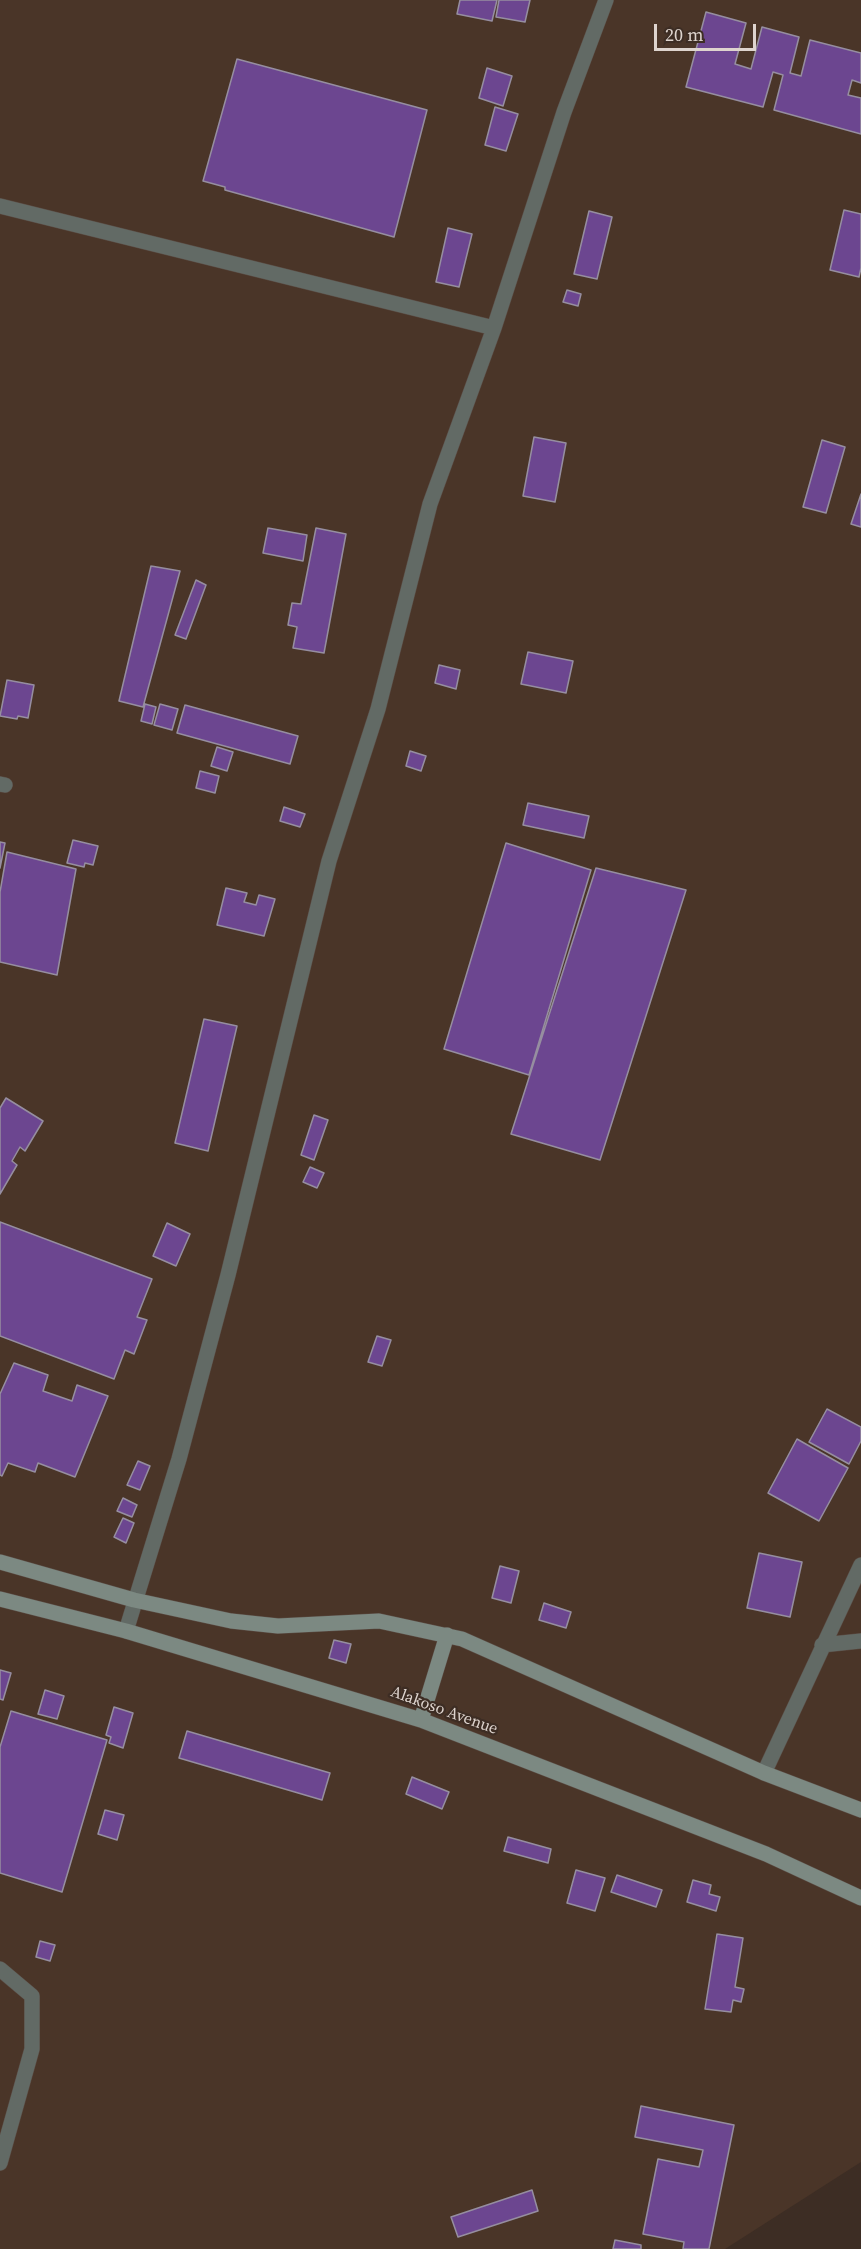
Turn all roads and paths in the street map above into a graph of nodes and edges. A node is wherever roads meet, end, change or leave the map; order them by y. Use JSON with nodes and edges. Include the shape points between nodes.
{"nodes":[{"id":1,"x":606,"y":0,"type":"edge"},
{"id":2,"x":0,"y":206,"type":"edge"},
{"id":3,"x":494,"y":328,"type":"junction"},
{"id":4,"x":0,"y":1562,"type":"edge"},
{"id":5,"x":861,"y":1565,"type":"edge"},
{"id":6,"x":0,"y":1599,"type":"edge"},
{"id":7,"x":134,"y":1600,"type":"junction"},
{"id":8,"x":126,"y":1631,"type":"junction"},
{"id":9,"x":447,"y":1635,"type":"junction"},
{"id":10,"x":861,"y":1641,"type":"edge"},
{"id":11,"x":822,"y":1645,"type":"junction"},
{"id":12,"x":421,"y":1720,"type":"junction"},
{"id":13,"x":764,"y":1773,"type":"junction"},
{"id":14,"x":861,"y":1810,"type":"edge"},
{"id":15,"x":861,"y":1898,"type":"edge"},
{"id":16,"x":0,"y":1969,"type":"edge"},
{"id":17,"x":0,"y":2163,"type":"edge"}],
"edges":[{"from":1,"to":3,"type":"lane","via":[[564,112]]},
{"from":2,"to":3,"type":"lane"},
{"from":3,"to":7,"type":"lane","via":[[430,504],[378,709],[329,861],[179,1459]]},
{"from":4,"to":7,"type":"street"},
{"from":5,"to":11,"type":"lane"},
{"from":6,"to":8,"type":"street","name":"Alakoso Avenue"},
{"from":7,"to":8,"type":"lane"},
{"from":7,"to":9,"type":"street","via":[[231,1621],[278,1626],[379,1621]]},
{"from":8,"to":12,"type":"street","name":"Alakoso Avenue"},
{"from":9,"to":12,"type":"street"},
{"from":9,"to":13,"type":"street"},
{"from":10,"to":11,"type":"lane"},
{"from":11,"to":13,"type":"lane"},
{"from":12,"to":15,"type":"street","name":"Alakoso Avenue","via":[[766,1854]]},
{"from":13,"to":14,"type":"street"},
{"from":16,"to":17,"type":"lane","via":[[32,1996],[32,2049]]}]}
